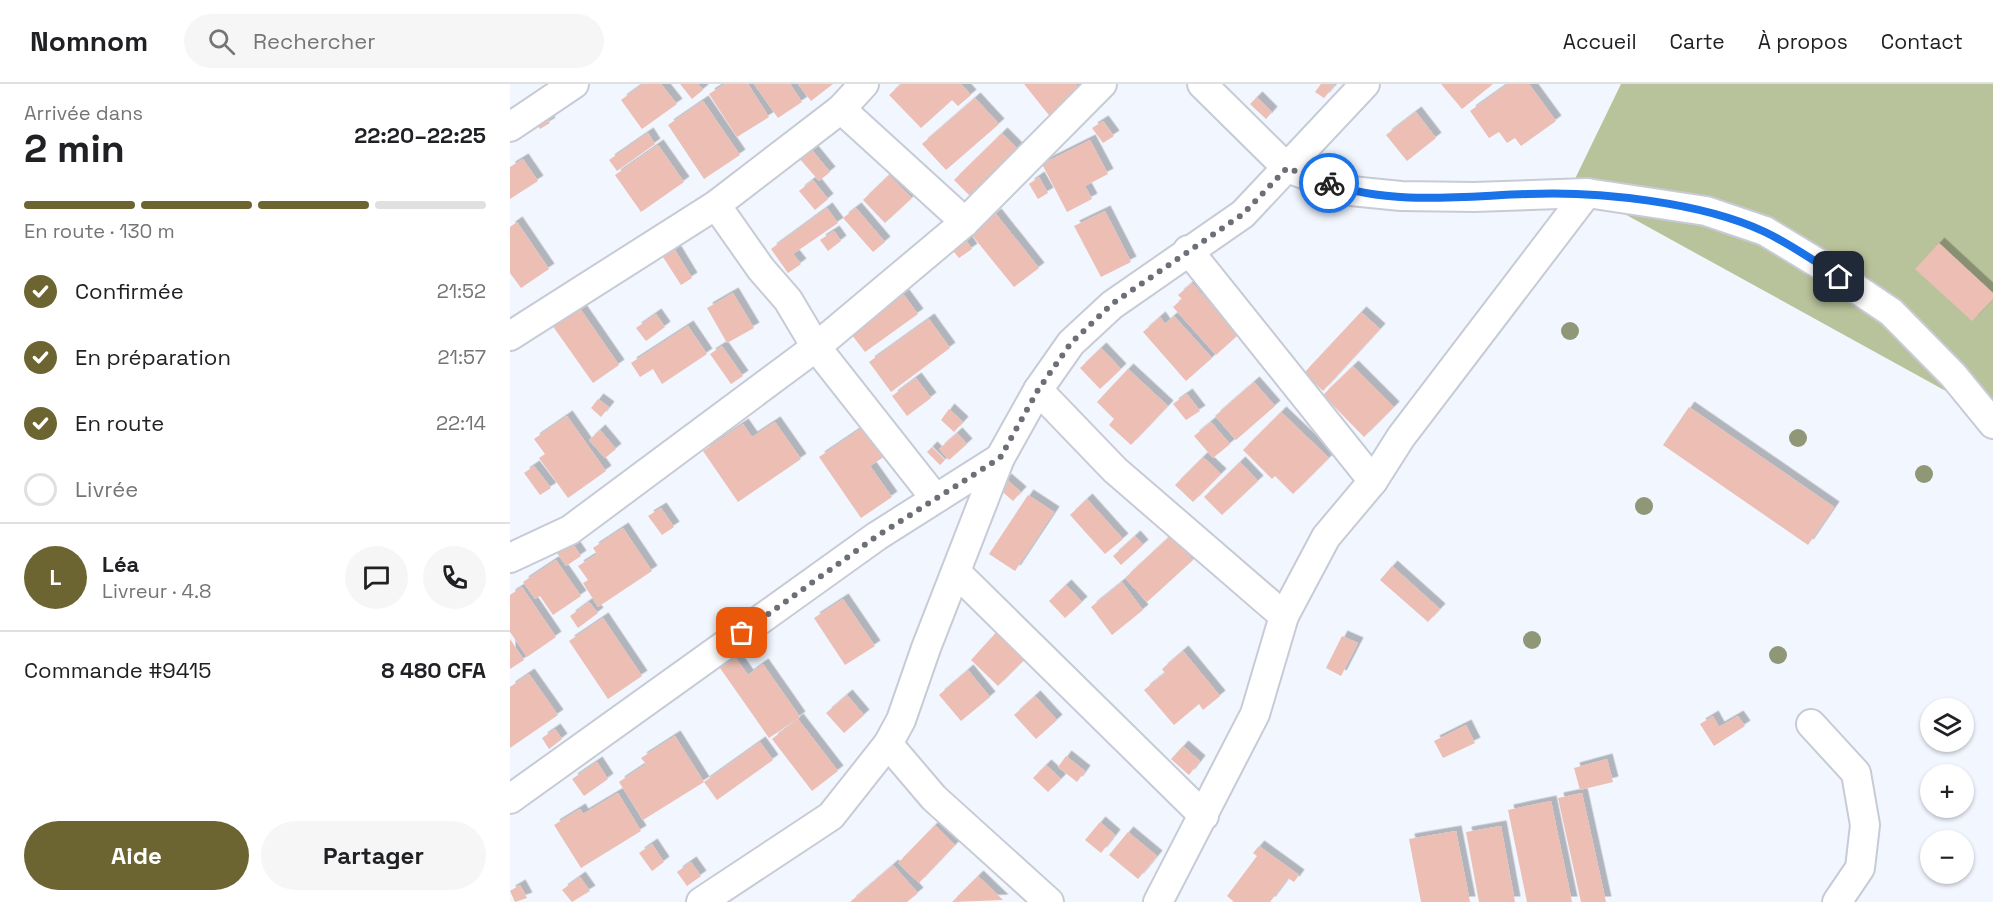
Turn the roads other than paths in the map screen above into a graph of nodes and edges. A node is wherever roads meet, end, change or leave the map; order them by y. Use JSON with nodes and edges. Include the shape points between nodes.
{"nodes":[{"id":1,"x":574,"y":84,"type":"edge"},
{"id":2,"x":864,"y":84,"type":"edge"},
{"id":3,"x":1102,"y":84,"type":"edge"},
{"id":4,"x":1202,"y":84,"type":"edge"},
{"id":5,"x":1365,"y":84,"type":"edge"},
{"id":6,"x":841,"y":109,"type":"junction"},
{"id":7,"x":510,"y":127,"type":"edge"},
{"id":8,"x":1287,"y":168,"type":"junction"},
{"id":9,"x":1587,"y":193,"type":"junction"},
{"id":10,"x":716,"y":205,"type":"junction"},
{"id":11,"x":965,"y":222,"type":"junction"},
{"id":12,"x":1188,"y":250,"type":"junction"},
{"id":13,"x":510,"y":336,"type":"edge"},
{"id":14,"x":816,"y":347,"type":"junction"},
{"id":15,"x":1038,"y":390,"type":"junction"},
{"id":16,"x":1993,"y":424,"type":"edge"},
{"id":17,"x":1000,"y":458,"type":"junction"},
{"id":18,"x":1373,"y":481,"type":"junction"},
{"id":19,"x":935,"y":498,"type":"junction"},
{"id":20,"x":510,"y":558,"type":"edge"},
{"id":21,"x":956,"y":572,"type":"junction"},
{"id":22,"x":1284,"y":616,"type":"junction"},
{"id":23,"x":1811,"y":724,"type":"dead end"},
{"id":24,"x":888,"y":744,"type":"junction"},
{"id":25,"x":510,"y":799,"type":"edge"},
{"id":26,"x":1204,"y":816,"type":"junction"},
{"id":27,"x":701,"y":902,"type":"edge"},
{"id":28,"x":1049,"y":902,"type":"edge"},
{"id":29,"x":1158,"y":902,"type":"edge"},
{"id":30,"x":1837,"y":902,"type":"edge"}],
"edges":[{"from":1,"to":7,"type":"street"},
{"from":2,"to":6,"type":"street"},
{"from":3,"to":11,"type":"street"},
{"from":4,"to":8,"type":"street"},
{"from":5,"to":8,"type":"street"},
{"from":6,"to":10,"type":"street"},
{"from":6,"to":11,"type":"street"},
{"from":8,"to":9,"type":"street","via":[[1361,192],[1474,196]]},
{"from":8,"to":12,"type":"street","via":[[1243,214]]},
{"from":9,"to":16,"type":"street","via":[[1706,211],[1765,231],[1891,312],[1953,375]]},
{"from":9,"to":18,"type":"street","via":[[1401,437]]},
{"from":10,"to":13,"type":"street"},
{"from":10,"to":14,"type":"street","via":[[788,300]]},
{"from":11,"to":14,"type":"street"},
{"from":12,"to":15,"type":"street","via":[[1112,304],[1071,343]]},
{"from":12,"to":18,"type":"street"},
{"from":14,"to":19,"type":"street"},
{"from":14,"to":20,"type":"street","via":[[570,530]]},
{"from":15,"to":17,"type":"street"},
{"from":15,"to":22,"type":"street","via":[[1115,470]]},
{"from":17,"to":19,"type":"street"},
{"from":17,"to":21,"type":"street"},
{"from":18,"to":22,"type":"street","via":[[1326,537]]},
{"from":19,"to":25,"type":"street"},
{"from":21,"to":24,"type":"street","via":[[901,720]]},
{"from":21,"to":26,"type":"street"},
{"from":22,"to":26,"type":"street","via":[[1255,714]]},
{"from":23,"to":30,"type":"street","via":[[1856,773],[1865,825],[1860,868]]},
{"from":24,"to":27,"type":"street","via":[[831,816]]},
{"from":24,"to":28,"type":"street","via":[[934,798]]},
{"from":26,"to":29,"type":"street"}]}
